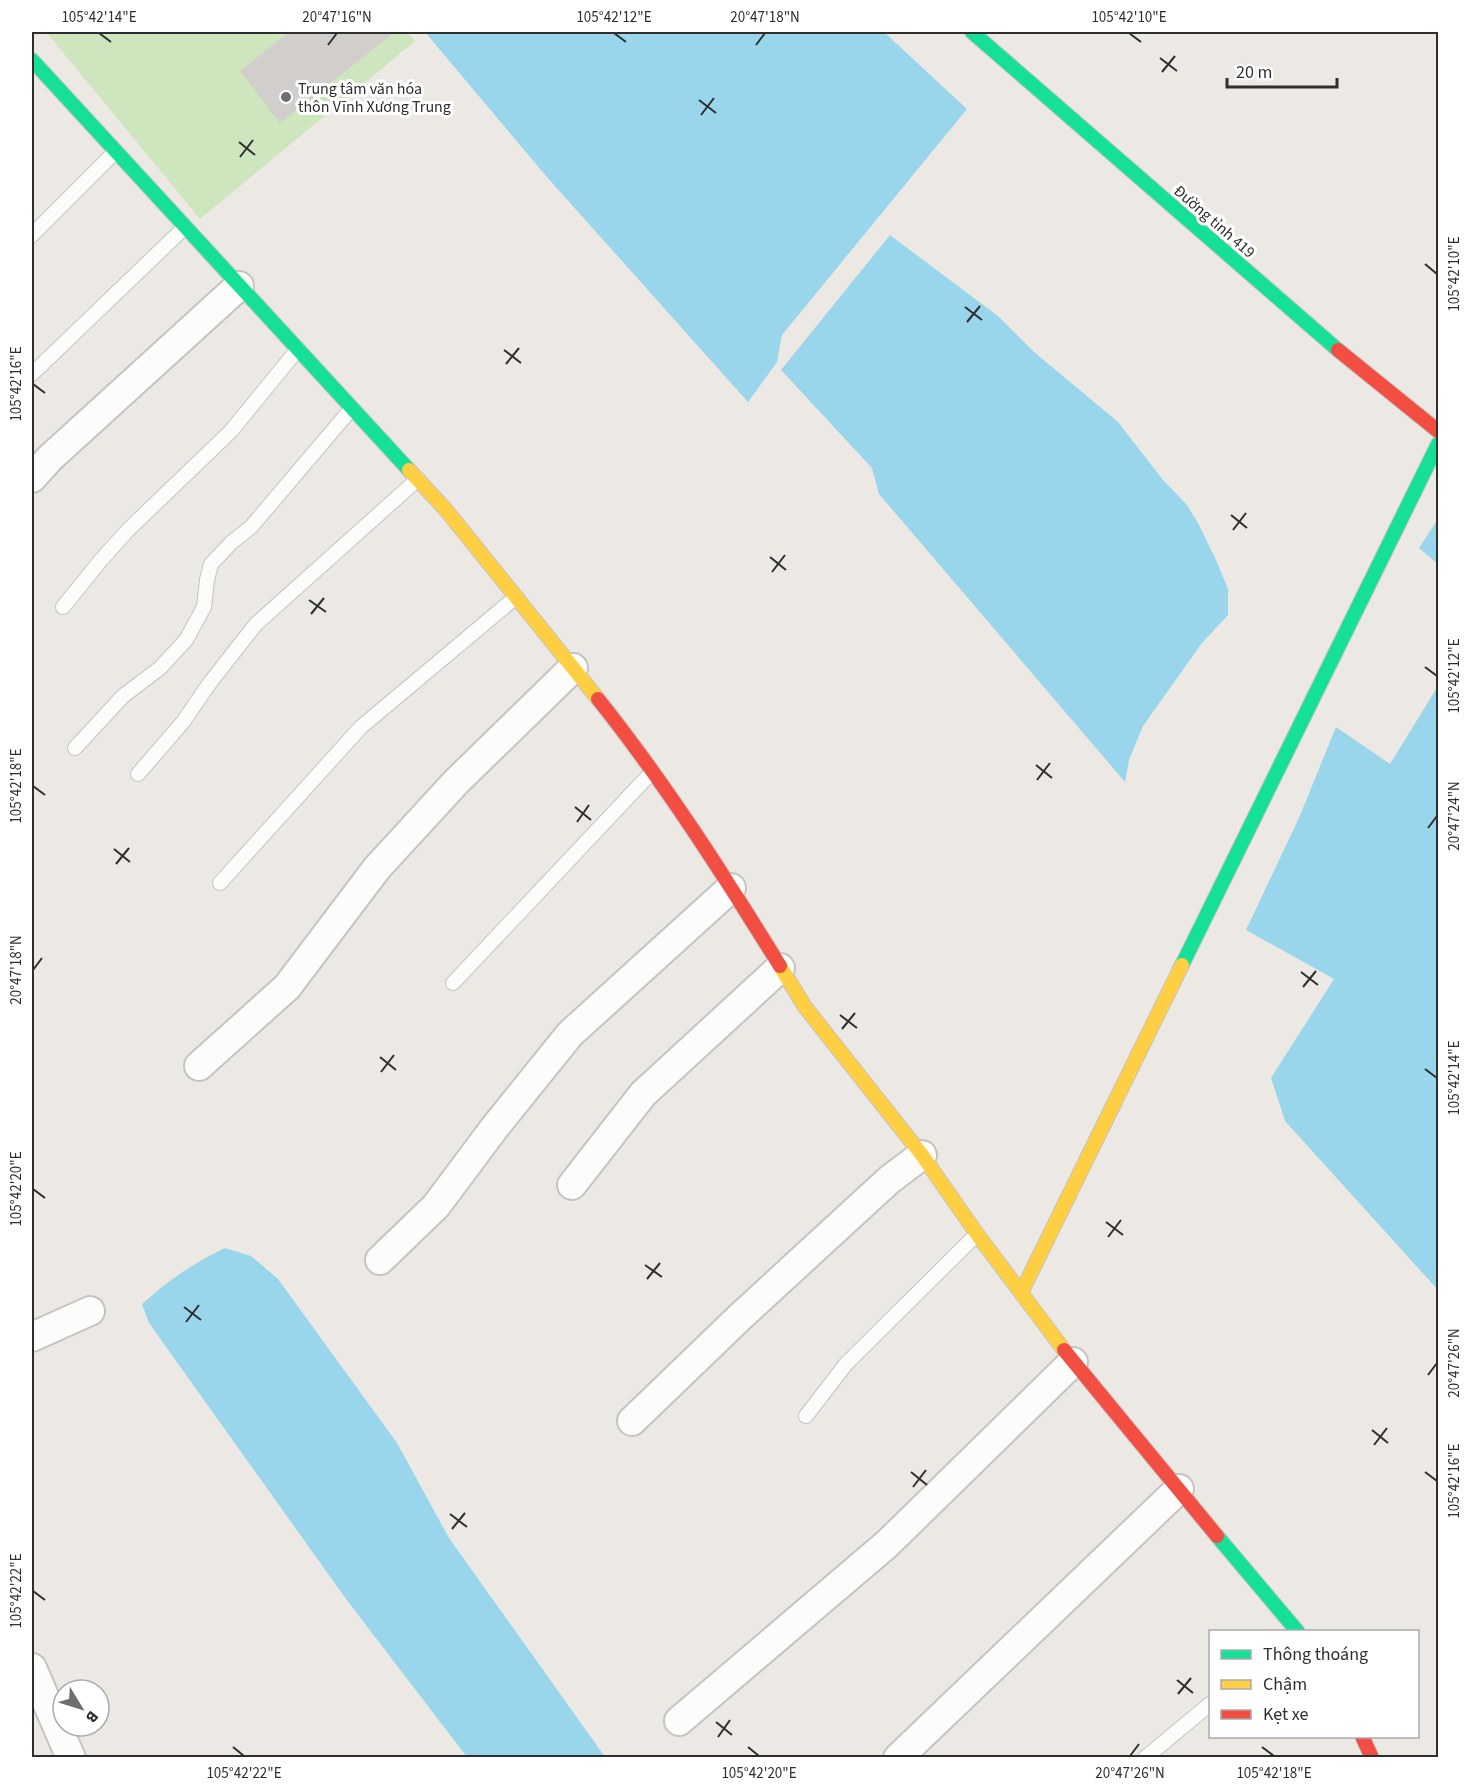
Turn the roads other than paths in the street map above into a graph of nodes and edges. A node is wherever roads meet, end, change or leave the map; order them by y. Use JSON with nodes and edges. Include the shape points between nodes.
{"nodes":[{"id":1,"x":972,"y":32,"type":"edge"},
{"id":2,"x":32,"y":60,"type":"edge"},
{"id":3,"x":116,"y":152,"type":"junction"},
{"id":4,"x":185,"y":227,"type":"junction"},
{"id":5,"x":32,"y":235,"type":"edge"},
{"id":6,"x":239,"y":286,"type":"junction"},
{"id":7,"x":298,"y":350,"type":"junction"},
{"id":8,"x":32,"y":374,"type":"edge"},
{"id":9,"x":352,"y":408,"type":"junction"},
{"id":10,"x":1438,"y":431,"type":"edge"},
{"id":11,"x":1438,"y":444,"type":"edge"},
{"id":12,"x":32,"y":478,"type":"edge"},
{"id":13,"x":418,"y":479,"type":"junction"},
{"id":14,"x":516,"y":597,"type":"junction"},
{"id":15,"x":63,"y":607,"type":"dead end"},
{"id":16,"x":573,"y":668,"type":"junction"},
{"id":17,"x":75,"y":748,"type":"dead end"},
{"id":18,"x":652,"y":772,"type":"junction"},
{"id":19,"x":138,"y":774,"type":"dead end"},
{"id":20,"x":220,"y":883,"type":"dead end"},
{"id":21,"x":731,"y":888,"type":"junction"},
{"id":22,"x":780,"y":968,"type":"junction"},
{"id":23,"x":453,"y":983,"type":"dead end"},
{"id":24,"x":200,"y":1066,"type":"dead end"},
{"id":25,"x":922,"y":1155,"type":"junction"},
{"id":26,"x":572,"y":1185,"type":"dead end"},
{"id":27,"x":977,"y":1234,"type":"junction"},
{"id":28,"x":380,"y":1260,"type":"dead end"},
{"id":29,"x":1021,"y":1293,"type":"junction"},
{"id":30,"x":90,"y":1311,"type":"dead end"},
{"id":31,"x":32,"y":1337,"type":"edge"},
{"id":32,"x":1073,"y":1362,"type":"junction"},
{"id":33,"x":806,"y":1416,"type":"dead end"},
{"id":34,"x":632,"y":1421,"type":"dead end"},
{"id":35,"x":1179,"y":1489,"type":"junction"},
{"id":36,"x":1296,"y":1630,"type":"edge"},
{"id":37,"x":32,"y":1668,"type":"edge"},
{"id":38,"x":1209,"y":1705,"type":"edge"},
{"id":39,"x":679,"y":1721,"type":"dead end"},
{"id":40,"x":1362,"y":1738,"type":"edge"},
{"id":41,"x":71,"y":1758,"type":"edge"},
{"id":42,"x":898,"y":1758,"type":"edge"},
{"id":43,"x":1145,"y":1758,"type":"edge"},
{"id":44,"x":1372,"y":1758,"type":"edge"}],
"edges":[{"from":1,"to":10,"type":"street","name":"Đường tỉnh 419","via":[[1325,339]]},
{"from":2,"to":3,"type":"street"},
{"from":3,"to":4,"type":"street"},
{"from":3,"to":5,"type":"lane"},
{"from":4,"to":6,"type":"street"},
{"from":4,"to":8,"type":"lane"},
{"from":6,"to":7,"type":"street"},
{"from":6,"to":12,"type":"street"},
{"from":7,"to":9,"type":"street"},
{"from":7,"to":15,"type":"lane","via":[[231,431],[128,530]]},
{"from":9,"to":13,"type":"street"},
{"from":9,"to":17,"type":"lane","via":[[251,526],[211,564],[204,607],[186,640],[160,668],[123,696]]},
{"from":11,"to":29,"type":"street"},
{"from":13,"to":14,"type":"street"},
{"from":13,"to":19,"type":"lane","via":[[256,624],[183,722]]},
{"from":14,"to":16,"type":"street"},
{"from":14,"to":20,"type":"lane","via":[[361,727]]},
{"from":16,"to":18,"type":"street"},
{"from":16,"to":24,"type":"street","via":[[456,782],[377,868],[286,987]]},
{"from":18,"to":21,"type":"street"},
{"from":18,"to":23,"type":"lane"},
{"from":21,"to":22,"type":"street"},
{"from":21,"to":28,"type":"street","via":[[570,1034],[436,1206]]},
{"from":22,"to":25,"type":"street","via":[[804,1007]]},
{"from":22,"to":26,"type":"street","via":[[643,1094]]},
{"from":25,"to":27,"type":"street"},
{"from":25,"to":34,"type":"street","via":[[880,1188]]},
{"from":27,"to":29,"type":"street"},
{"from":27,"to":33,"type":"lane","via":[[846,1364]]},
{"from":29,"to":32,"type":"street"},
{"from":30,"to":31,"type":"street"},
{"from":32,"to":35,"type":"street"},
{"from":32,"to":39,"type":"street","via":[[887,1544]]},
{"from":35,"to":36,"type":"street"},
{"from":35,"to":42,"type":"street"},
{"from":37,"to":41,"type":"street"},
{"from":38,"to":43,"type":"lane"},
{"from":40,"to":44,"type":"street"}]}
